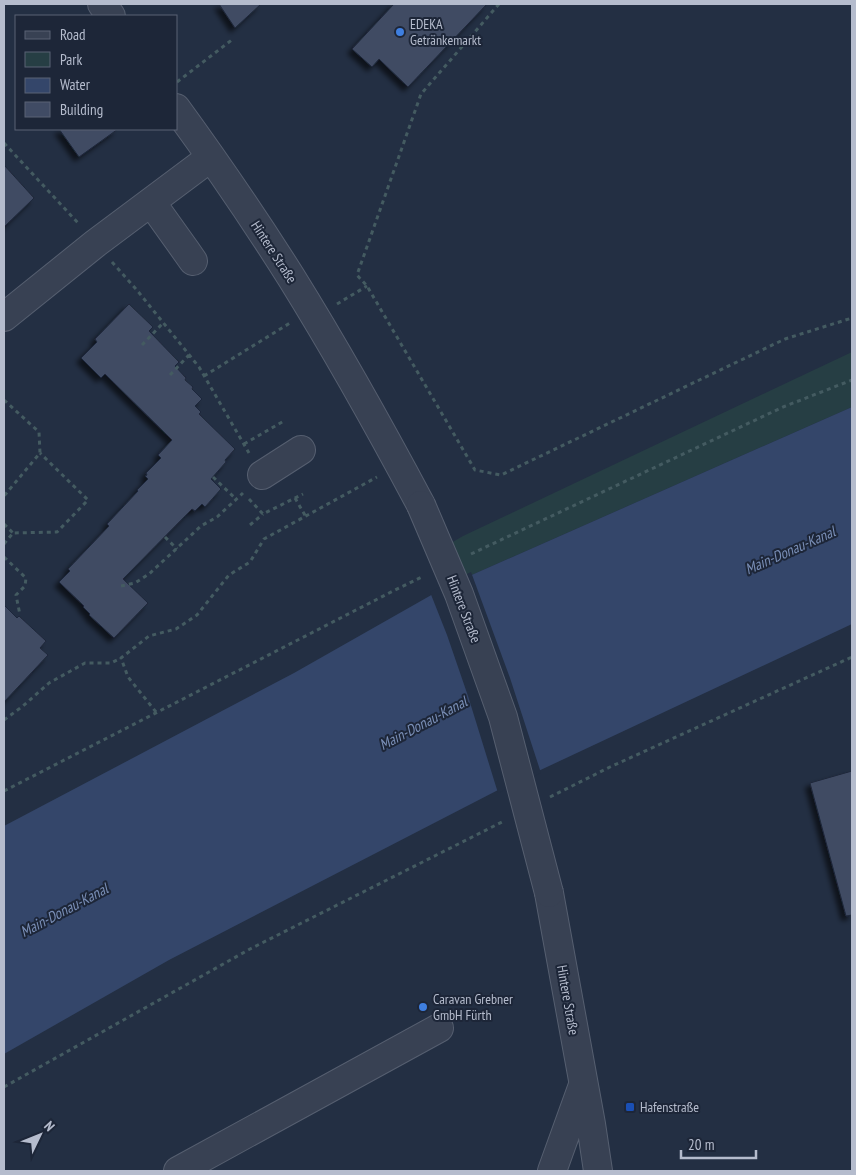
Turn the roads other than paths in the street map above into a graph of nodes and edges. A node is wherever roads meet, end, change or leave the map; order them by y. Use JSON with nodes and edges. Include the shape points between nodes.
{"nodes":[{"id":1,"x":102,"y":4,"type":"edge"},
{"id":2,"x":109,"y":15,"type":"edge"},
{"id":3,"x":178,"y":111,"type":"edge"},
{"id":4,"x":211,"y":157,"type":"junction"},
{"id":5,"x":151,"y":202,"type":"junction"},
{"id":6,"x":192,"y":261,"type":"dead end"},
{"id":7,"x":4,"y":317,"type":"edge"},
{"id":8,"x":301,"y":450,"type":"dead end"},
{"id":9,"x":262,"y":475,"type":"road end"},
{"id":10,"x":439,"y":1028,"type":"dead end"},
{"id":11,"x":583,"y":1085,"type":"junction"},
{"id":12,"x":178,"y":1171,"type":"edge"},
{"id":13,"x":552,"y":1171,"type":"edge"},
{"id":14,"x":598,"y":1171,"type":"edge"}],
"edges":[{"from":1,"to":2,"type":"street"},
{"from":3,"to":4,"type":"street","name":"Hintere Straße"},
{"from":4,"to":5,"type":"street"},
{"from":4,"to":11,"type":"street","name":"Hintere Straße","bridge":true,"via":[[290,276],[304,320],[401,467],[459,594],[503,717],[548,893]]},
{"from":5,"to":6,"type":"street"},
{"from":5,"to":7,"type":"street"},
{"from":8,"to":9,"type":"street"},
{"from":10,"to":12,"type":"street"},
{"from":11,"to":13,"type":"street"},
{"from":11,"to":14,"type":"street","name":"Hintere Straße"}]}
